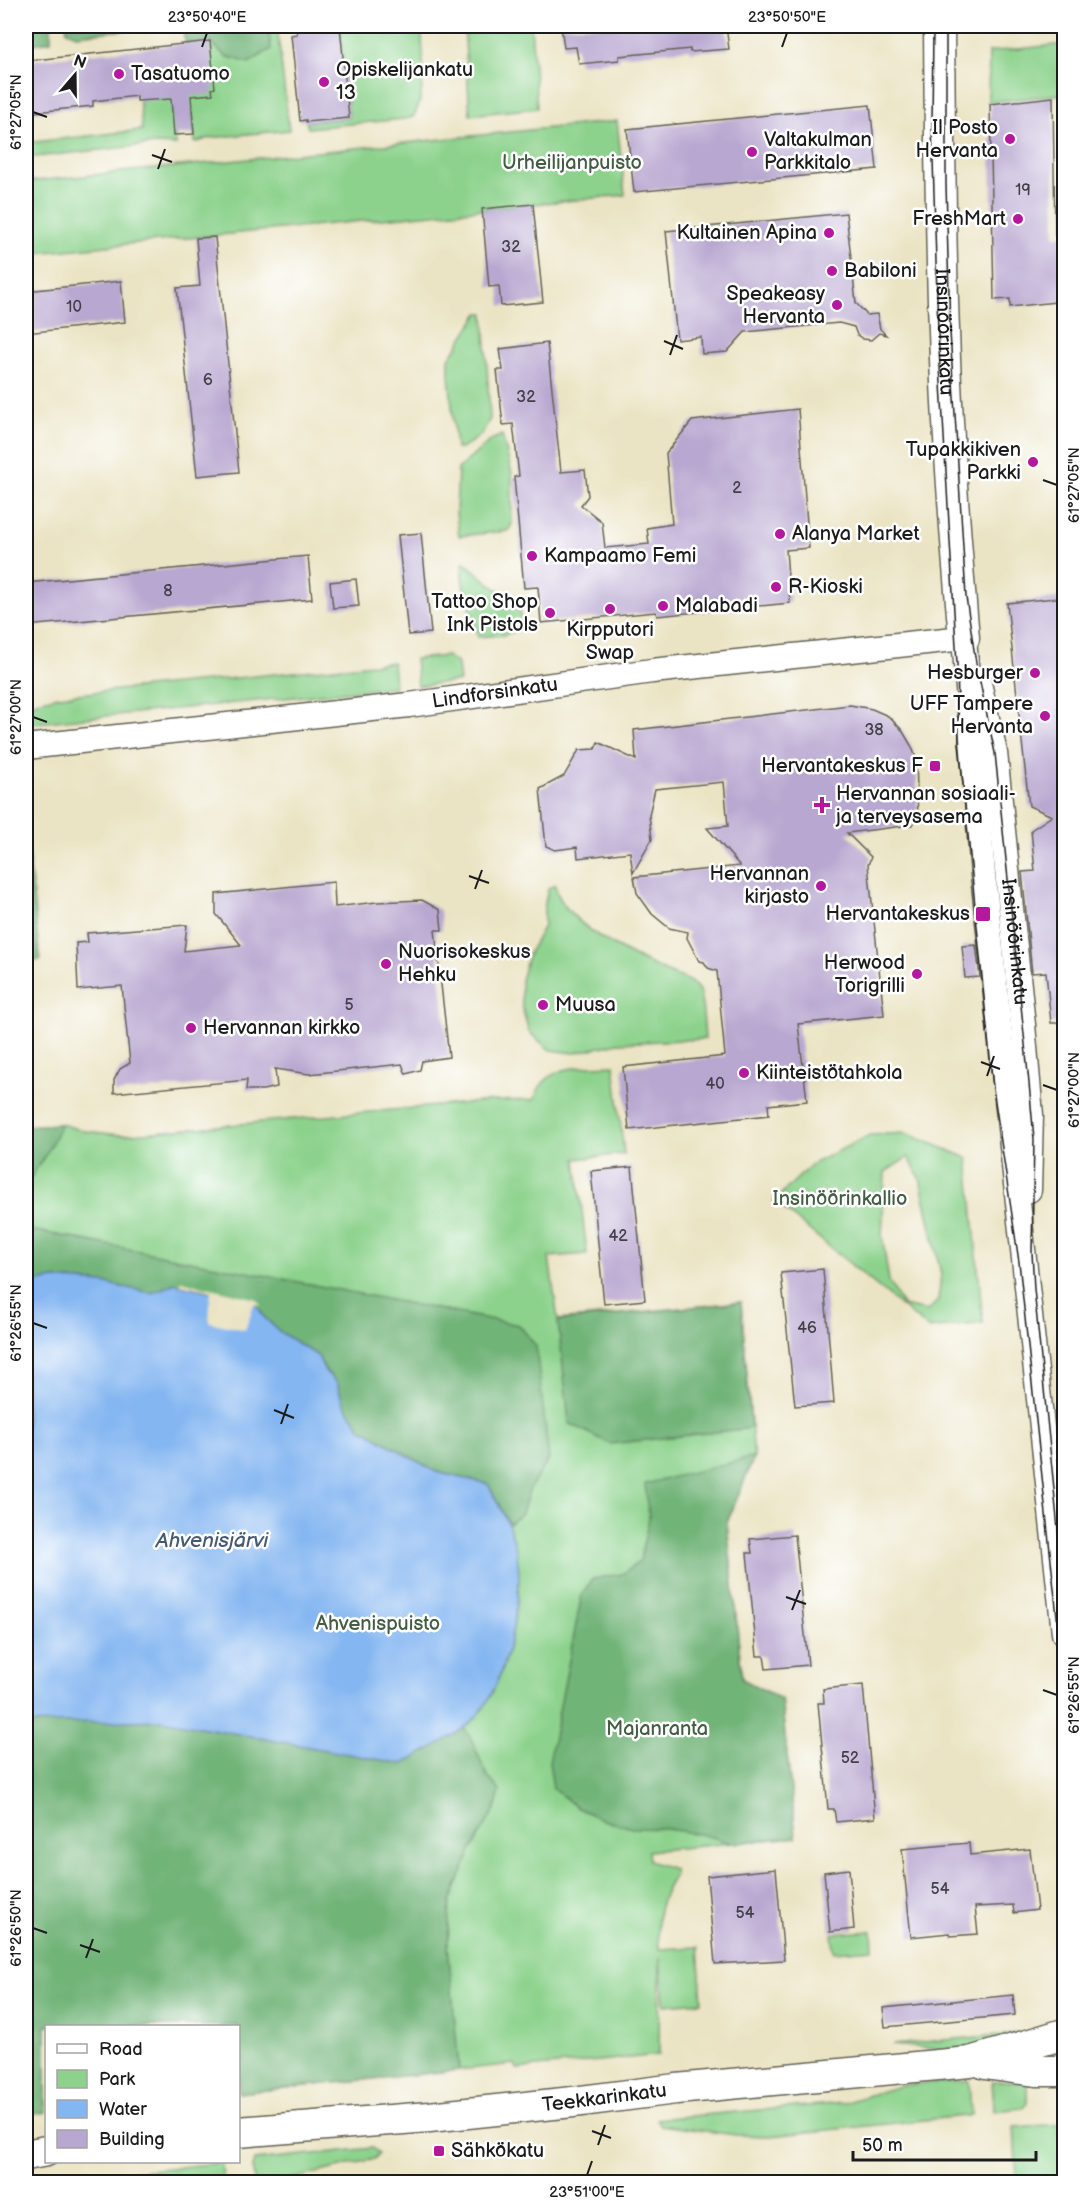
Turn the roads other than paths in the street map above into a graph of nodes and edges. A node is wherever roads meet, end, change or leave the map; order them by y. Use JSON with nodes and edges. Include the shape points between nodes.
{"nodes":[{"id":1,"x":939,"y":26,"type":"edge"},
{"id":2,"x":964,"y":638,"type":"junction"},
{"id":3,"x":26,"y":747,"type":"edge"},
{"id":4,"x":1065,"y":1633,"type":"edge"},
{"id":5,"x":1065,"y":2034,"type":"edge"},
{"id":6,"x":970,"y":2062,"type":"junction"},
{"id":7,"x":1065,"y":2071,"type":"edge"},
{"id":8,"x":240,"y":2132,"type":"edge"},
{"id":9,"x":45,"y":2151,"type":"edge"},
{"id":10,"x":26,"y":2155,"type":"edge"}],
"edges":[{"from":1,"to":2,"type":"street","name":"Insinöörinkatu","via":[[944,342]]},
{"from":2,"to":3,"type":"street","name":"Lindforsinkatu","via":[[652,671],[409,705]]},
{"from":2,"to":4,"type":"street","name":"Insinöörinkatu","via":[[978,834]]},
{"from":5,"to":6,"type":"street","name":"Teekkarinkatu"},
{"from":6,"to":7,"type":"street","name":"Teekkarinkatu"},
{"from":6,"to":8,"type":"street","name":"Teekkarinkatu","via":[[429,2117]]},
{"from":9,"to":10,"type":"street"}]}
